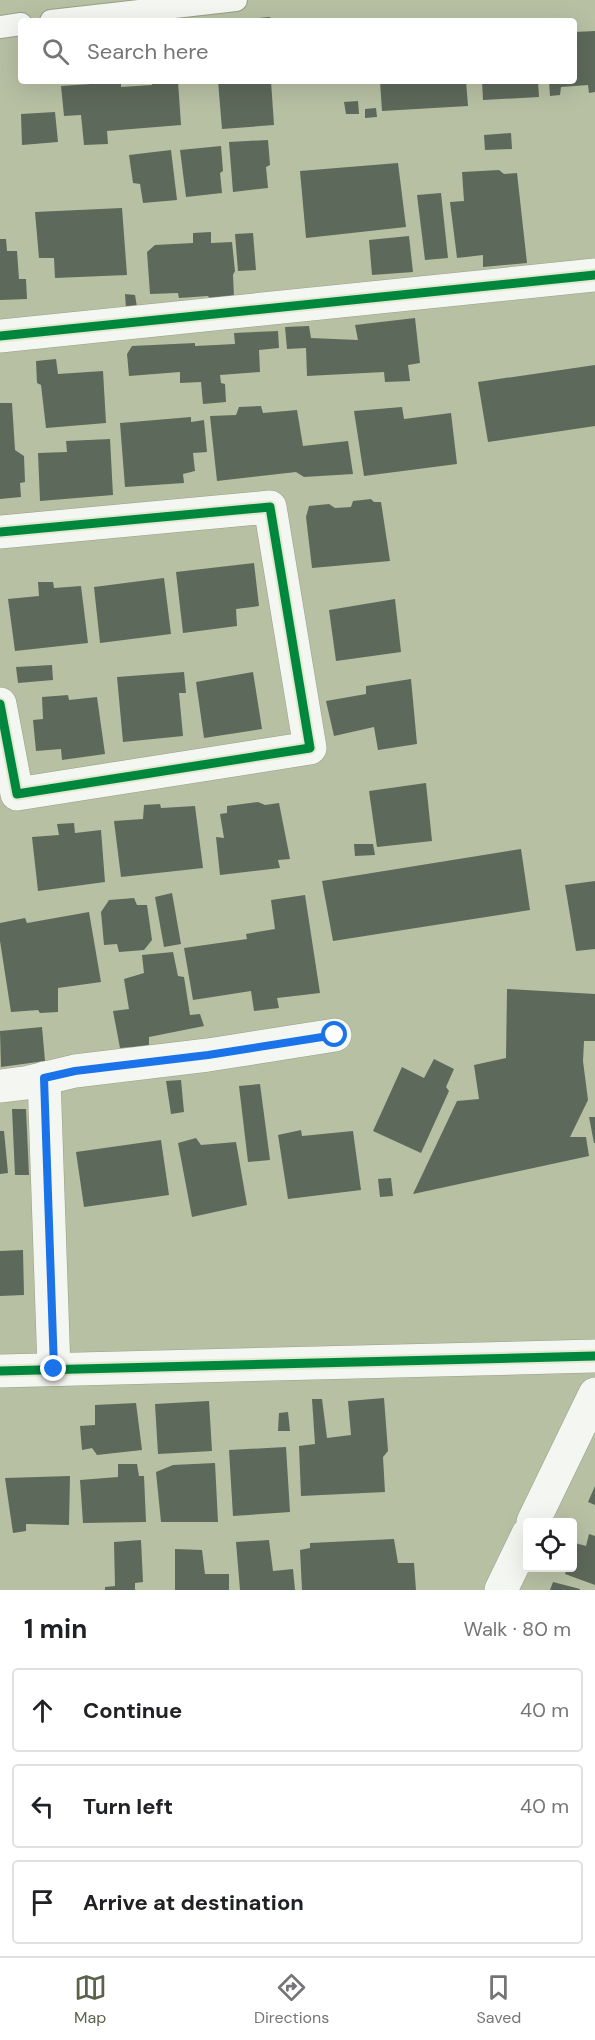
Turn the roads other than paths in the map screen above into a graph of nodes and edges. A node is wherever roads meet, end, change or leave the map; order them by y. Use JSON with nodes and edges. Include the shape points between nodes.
{"nodes":[{"id":1,"x":236,"y":0,"type":"edge"},
{"id":2,"x":77,"y":18,"type":"edge"},
{"id":3,"x":18,"y":24,"type":"edge"},
{"id":4,"x":0,"y":27,"type":"edge"},
{"id":5,"x":595,"y":275,"type":"edge"},
{"id":6,"x":0,"y":336,"type":"edge"},
{"id":7,"x":0,"y":532,"type":"edge"},
{"id":8,"x":0,"y":704,"type":"edge"},
{"id":9,"x":335,"y":1035,"type":"dead end"},
{"id":10,"x":44,"y":1078,"type":"junction"},
{"id":11,"x":0,"y":1086,"type":"edge"},
{"id":12,"x":595,"y":1356,"type":"edge"},
{"id":13,"x":54,"y":1369,"type":"junction"},
{"id":14,"x":0,"y":1371,"type":"edge"},
{"id":15,"x":595,"y":1394,"type":"edge"},
{"id":16,"x":535,"y":1518,"type":"edge"},
{"id":17,"x":523,"y":1544,"type":"edge"},
{"id":18,"x":501,"y":1590,"type":"edge"}],
"edges":[{"from":1,"to":2,"type":"lane"},
{"from":3,"to":4,"type":"lane"},
{"from":5,"to":6,"type":"street"},
{"from":7,"to":8,"type":"street","via":[[270,507],[310,748],[17,794]]},
{"from":9,"to":10,"type":"street"},
{"from":10,"to":11,"type":"street"},
{"from":10,"to":13,"type":"street"},
{"from":12,"to":13,"type":"street"},
{"from":13,"to":14,"type":"street"},
{"from":15,"to":16,"type":"street"},
{"from":17,"to":18,"type":"street"}]}
